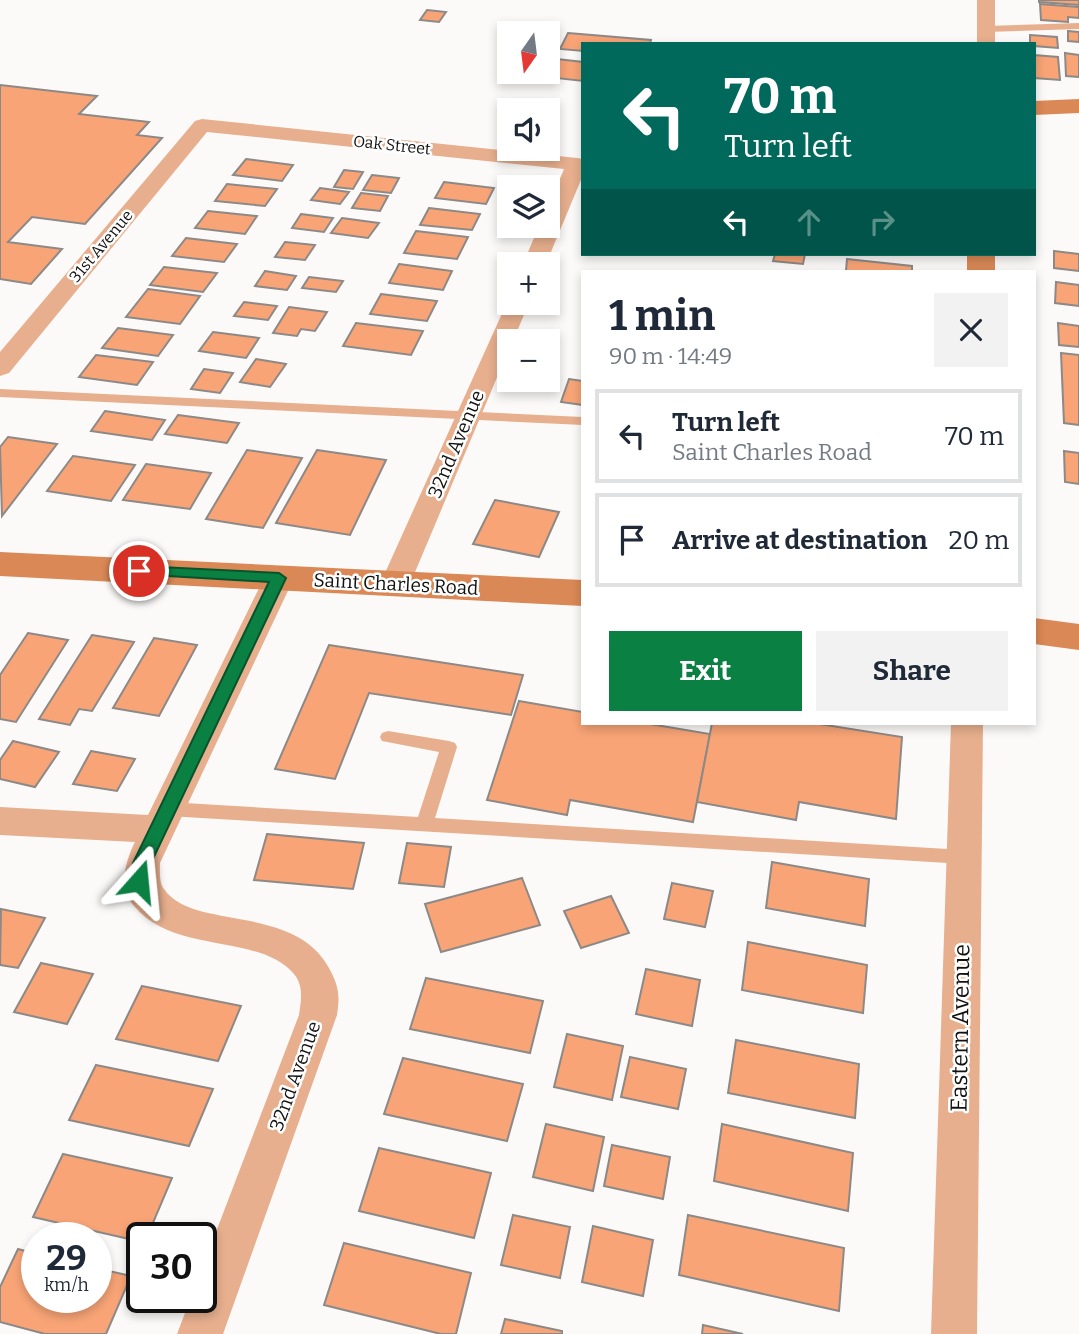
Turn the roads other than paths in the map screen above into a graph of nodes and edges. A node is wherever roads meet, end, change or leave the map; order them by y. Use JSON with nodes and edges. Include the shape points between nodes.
{"nodes":[{"id":1,"x":986,"y":0,"type":"edge"},
{"id":2,"x":1079,"y":26,"type":"edge"},
{"id":3,"x":986,"y":36,"type":"edge"},
{"id":4,"x":1079,"y":106,"type":"edge"},
{"id":5,"x":1036,"y":108,"type":"edge"},
{"id":6,"x":202,"y":125,"type":"joint"},
{"id":7,"x":580,"y":165,"type":"edge"},
{"id":8,"x":540,"y":252,"type":"edge"},
{"id":9,"x":512,"y":315,"type":"edge"},
{"id":10,"x":0,"y":368,"type":"edge"},
{"id":11,"x":0,"y":393,"type":"edge"},
{"id":12,"x":468,"y":417,"type":"junction"},
{"id":13,"x":581,"y":421,"type":"edge"},
{"id":14,"x":0,"y":564,"type":"edge"},
{"id":15,"x":279,"y":578,"type":"junction"},
{"id":16,"x":396,"y":584,"type":"junction"},
{"id":17,"x":581,"y":593,"type":"edge"},
{"id":18,"x":1036,"y":631,"type":"edge"},
{"id":19,"x":1079,"y":637,"type":"edge"},
{"id":20,"x":967,"y":725,"type":"edge"},
{"id":21,"x":388,"y":737,"type":"dead end"},
{"id":22,"x":163,"y":819,"type":"junction"},
{"id":23,"x":0,"y":821,"type":"edge"},
{"id":24,"x":424,"y":824,"type":"junction"},
{"id":25,"x":964,"y":857,"type":"junction"},
{"id":26,"x":200,"y":1334,"type":"edge"},
{"id":27,"x":954,"y":1334,"type":"edge"}],
"edges":[{"from":1,"to":3,"type":"street"},
{"from":2,"to":3,"type":"lane"},
{"from":4,"to":5,"type":"main road"},
{"from":6,"to":7,"type":"street","name":"Oak Street"},
{"from":6,"to":10,"type":"street","name":"31st Avenue"},
{"from":7,"to":8,"type":"street"},
{"from":9,"to":12,"type":"street","name":"32nd Avenue"},
{"from":11,"to":12,"type":"lane"},
{"from":12,"to":13,"type":"lane"},
{"from":12,"to":16,"type":"street","name":"32nd Avenue"},
{"from":14,"to":15,"type":"main road","name":"Saint Charles Road"},
{"from":15,"to":16,"type":"main road","name":"Saint Charles Road"},
{"from":15,"to":22,"type":"street","name":"32nd Avenue"},
{"from":16,"to":17,"type":"main road","name":"Saint Charles Road"},
{"from":18,"to":19,"type":"main road"},
{"from":20,"to":25,"type":"street","name":"Eastern Avenue"},
{"from":21,"to":24,"type":"lane","via":[[449,747]]},
{"from":22,"to":23,"type":"street"},
{"from":22,"to":24,"type":"lane"},
{"from":22,"to":26,"type":"street","name":"32nd Avenue","via":[[142,863],[139,881],[151,904],[168,916],[280,943],[312,969],[320,989],[318,1015]]},
{"from":24,"to":25,"type":"lane"},
{"from":25,"to":27,"type":"street","name":"Eastern Avenue"}]}
